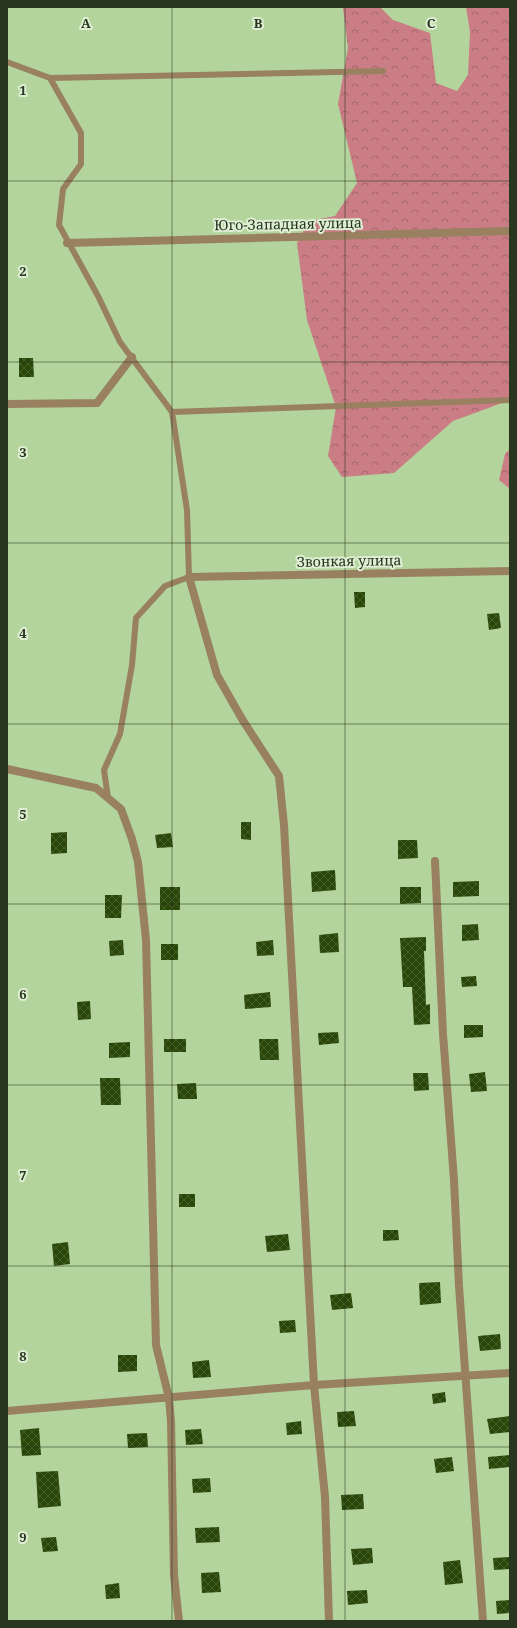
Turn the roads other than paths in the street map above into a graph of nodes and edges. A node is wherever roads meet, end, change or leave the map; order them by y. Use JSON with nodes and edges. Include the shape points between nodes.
{"nodes":[{"id":1,"x":7,"y":62,"type":"edge"},
{"id":2,"x":383,"y":71,"type":"dead end"},
{"id":3,"x":50,"y":78,"type":"junction"},
{"id":4,"x":510,"y":231,"type":"edge"},
{"id":5,"x":68,"y":243,"type":"junction"},
{"id":6,"x":132,"y":357,"type":"junction"},
{"id":7,"x":510,"y":400,"type":"edge"},
{"id":8,"x":7,"y":404,"type":"edge"},
{"id":9,"x":172,"y":412,"type":"junction"},
{"id":10,"x":510,"y":571,"type":"edge"},
{"id":11,"x":189,"y":577,"type":"junction"},
{"id":12,"x":7,"y":769,"type":"edge"},
{"id":13,"x":108,"y":798,"type":"junction"},
{"id":14,"x":435,"y":861,"type":"dead end"},
{"id":15,"x":510,"y":1373,"type":"edge"},
{"id":16,"x":466,"y":1375,"type":"junction"},
{"id":17,"x":314,"y":1385,"type":"junction"},
{"id":18,"x":169,"y":1398,"type":"junction"},
{"id":19,"x":7,"y":1411,"type":"edge"},
{"id":20,"x":179,"y":1621,"type":"edge"},
{"id":21,"x":330,"y":1621,"type":"edge"},
{"id":22,"x":483,"y":1621,"type":"edge"}],
"edges":[{"from":1,"to":3,"type":"lane"},
{"from":2,"to":3,"type":"lane"},
{"from":3,"to":5,"type":"lane","via":[[81,133],[81,164],[64,189],[60,225]]},
{"from":4,"to":5,"type":"street","name":"Юго-Западная улица"},
{"from":5,"to":6,"type":"lane","via":[[120,342]]},
{"from":6,"to":8,"type":"street","via":[[97,403]]},
{"from":6,"to":9,"type":"lane"},
{"from":7,"to":9,"type":"lane"},
{"from":9,"to":11,"type":"lane","via":[[188,510]]},
{"from":10,"to":11,"type":"street","name":"Звонкая улица"},
{"from":11,"to":13,"type":"lane","via":[[165,586],[136,618],[132,666],[120,734],[104,770]]},
{"from":11,"to":17,"type":"street","via":[[217,675],[279,776],[284,825]]},
{"from":12,"to":13,"type":"street","via":[[96,788]]},
{"from":13,"to":18,"type":"street","via":[[120,809],[132,839],[138,862],[146,940],[156,1345]]},
{"from":14,"to":16,"type":"street","via":[[443,1034]]},
{"from":15,"to":16,"type":"street"},
{"from":16,"to":17,"type":"street"},
{"from":16,"to":22,"type":"street"},
{"from":17,"to":18,"type":"street"},
{"from":17,"to":21,"type":"street","via":[[325,1497]]},
{"from":18,"to":19,"type":"street"},
{"from":18,"to":20,"type":"street","via":[[173,1447],[174,1575]]}]}
